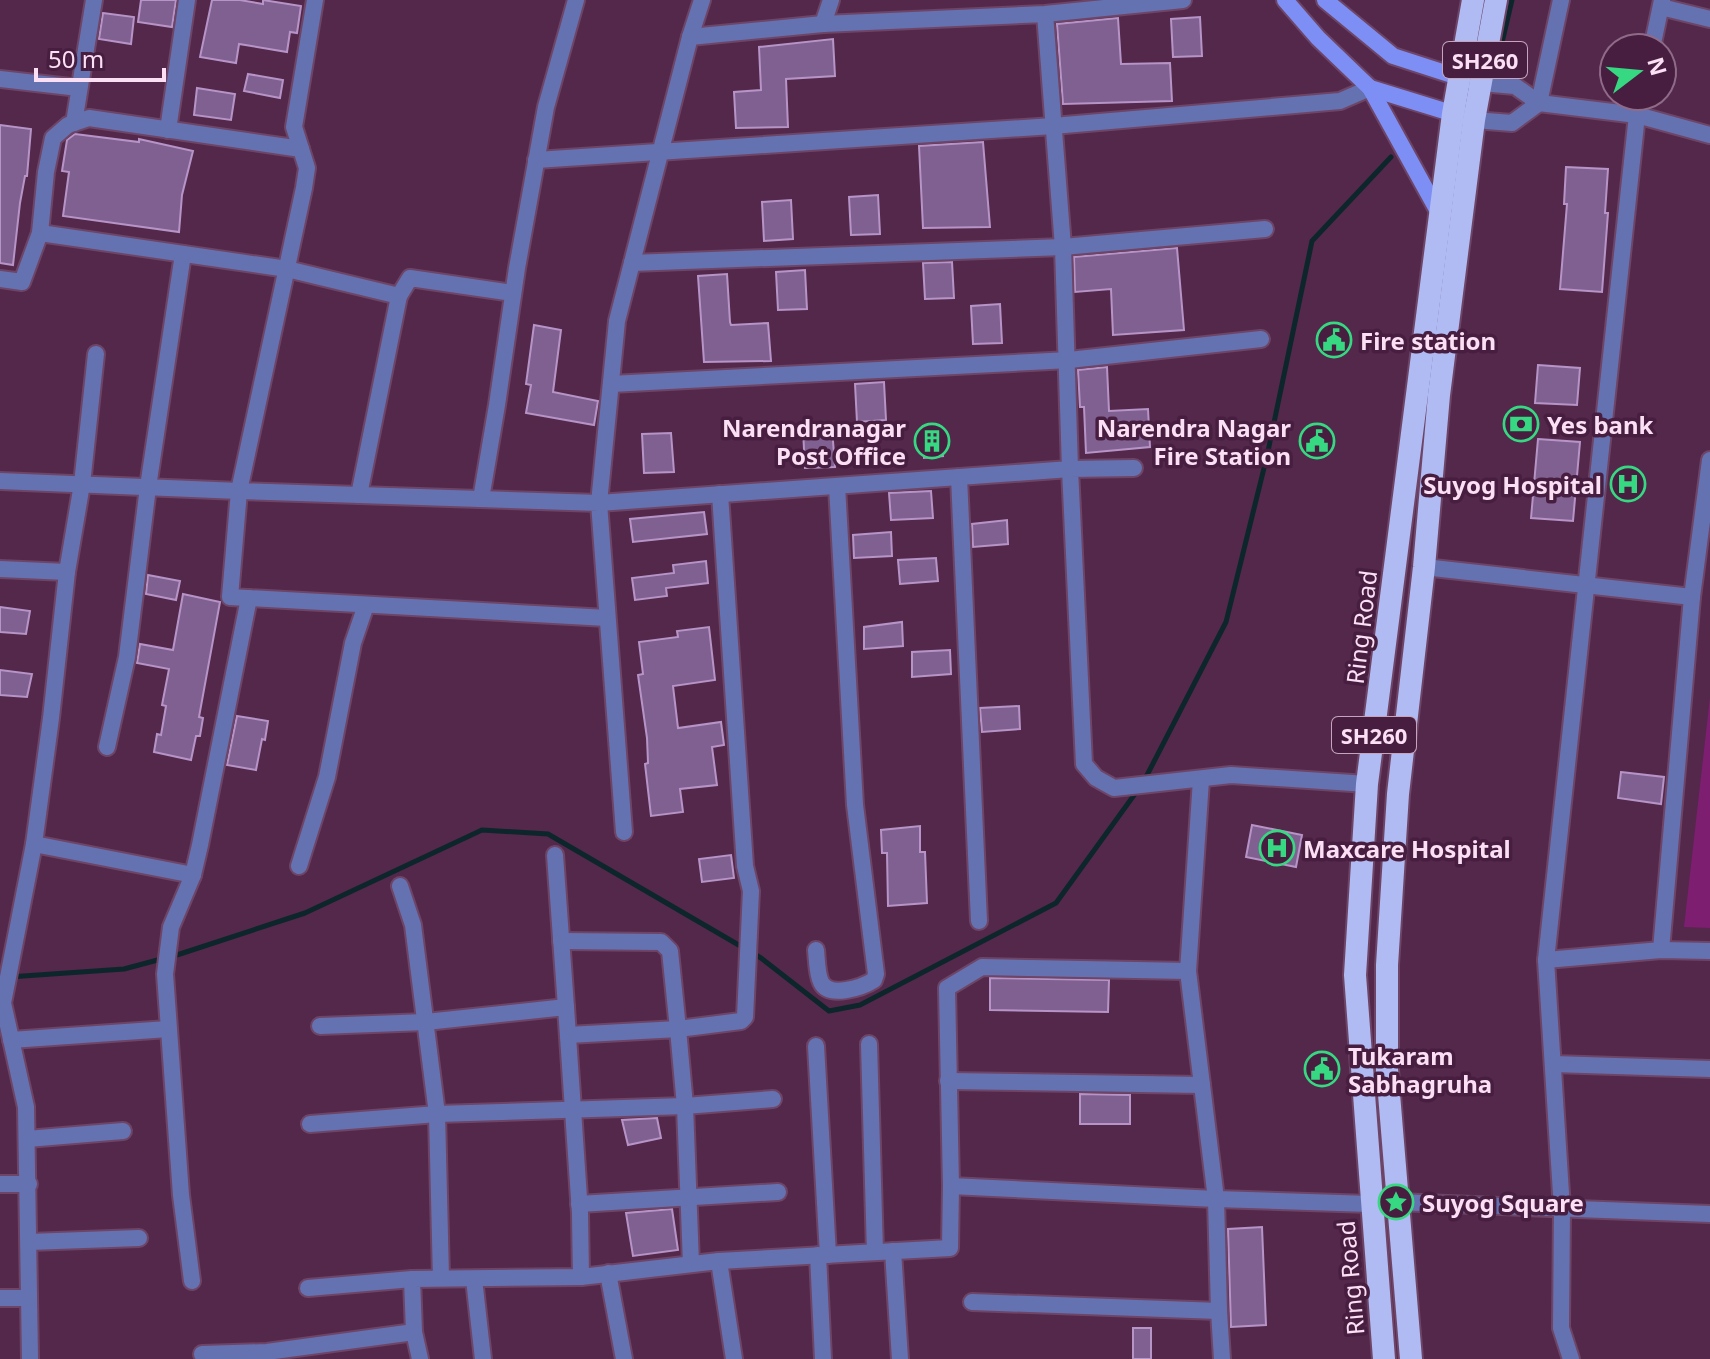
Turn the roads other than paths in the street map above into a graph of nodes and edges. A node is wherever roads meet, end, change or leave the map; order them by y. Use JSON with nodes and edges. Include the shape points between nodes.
{"nodes":[{"id":1,"x":94,"y":0,"type":"edge"},
{"id":2,"x":187,"y":0,"type":"edge"},
{"id":3,"x":315,"y":0,"type":"edge"},
{"id":4,"x":576,"y":0,"type":"edge"},
{"id":5,"x":702,"y":0,"type":"edge"},
{"id":6,"x":831,"y":0,"type":"edge"},
{"id":7,"x":1183,"y":0,"type":"edge"},
{"id":8,"x":1285,"y":0,"type":"edge"},
{"id":9,"x":1325,"y":0,"type":"edge"},
{"id":10,"x":1473,"y":0,"type":"edge"},
{"id":11,"x":1496,"y":0,"type":"edge"},
{"id":12,"x":1561,"y":0,"type":"edge"},
{"id":13,"x":1662,"y":4,"type":"edge"},
{"id":14,"x":1045,"y":14,"type":"junction"},
{"id":15,"x":1710,"y":19,"type":"edge"},
{"id":16,"x":823,"y":24,"type":"junction"},
{"id":17,"x":1656,"y":32,"type":"edge"},
{"id":18,"x":690,"y":37,"type":"junction"},
{"id":19,"x":0,"y":79,"type":"edge"},
{"id":20,"x":1470,"y":81,"type":"junction"},
{"id":21,"x":79,"y":88,"type":"junction"},
{"id":22,"x":1370,"y":88,"type":"junction"},
{"id":23,"x":1539,"y":103,"type":"junction"},
{"id":24,"x":1638,"y":112,"type":"edge"},
{"id":25,"x":1637,"y":115,"type":"junction"},
{"id":26,"x":1463,"y":117,"type":"junction"},
{"id":27,"x":74,"y":123,"type":"junction"},
{"id":28,"x":1053,"y":126,"type":"junction"},
{"id":29,"x":168,"y":130,"type":"junction"},
{"id":30,"x":1710,"y":135,"type":"edge"},
{"id":31,"x":301,"y":149,"type":"junction"},
{"id":32,"x":661,"y":153,"type":"junction"},
{"id":33,"x":536,"y":160,"type":"junction"},
{"id":34,"x":1440,"y":215,"type":"junction"},
{"id":35,"x":1265,"y":229,"type":"dead end"},
{"id":36,"x":40,"y":233,"type":"junction"},
{"id":37,"x":1063,"y":247,"type":"junction"},
{"id":38,"x":183,"y":254,"type":"junction"},
{"id":39,"x":632,"y":263,"type":"junction"},
{"id":40,"x":287,"y":269,"type":"junction"},
{"id":41,"x":0,"y":279,"type":"edge"},
{"id":42,"x":513,"y":293,"type":"junction"},
{"id":43,"x":399,"y":296,"type":"junction"},
{"id":44,"x":1261,"y":339,"type":"dead end"},
{"id":45,"x":96,"y":354,"type":"dead end"},
{"id":46,"x":1069,"y":360,"type":"junction"},
{"id":47,"x":611,"y":384,"type":"junction"},
{"id":48,"x":1710,"y":460,"type":"edge"},
{"id":49,"x":1134,"y":468,"type":"dead end"},
{"id":50,"x":1070,"y":469,"type":"junction"},
{"id":51,"x":959,"y":477,"type":"junction"},
{"id":52,"x":0,"y":481,"type":"edge"},
{"id":53,"x":82,"y":484,"type":"junction"},
{"id":54,"x":837,"y":486,"type":"junction"},
{"id":55,"x":148,"y":487,"type":"junction"},
{"id":56,"x":239,"y":491,"type":"junction"},
{"id":57,"x":720,"y":494,"type":"junction"},
{"id":58,"x":359,"y":495,"type":"junction"},
{"id":59,"x":481,"y":499,"type":"junction"},
{"id":60,"x":599,"y":503,"type":"junction"},
{"id":61,"x":1424,"y":567,"type":"junction"},
{"id":62,"x":0,"y":569,"type":"edge"},
{"id":63,"x":67,"y":572,"type":"junction"},
{"id":64,"x":1586,"y":585,"type":"junction"},
{"id":65,"x":1692,"y":597,"type":"junction"},
{"id":66,"x":249,"y":598,"type":"junction"},
{"id":67,"x":366,"y":605,"type":"junction"},
{"id":68,"x":607,"y":618,"type":"junction"},
{"id":69,"x":107,"y":747,"type":"dead end"},
{"id":70,"x":1201,"y":780,"type":"junction"},
{"id":71,"x":1367,"y":784,"type":"junction"},
{"id":72,"x":624,"y":832,"type":"dead end"},
{"id":73,"x":34,"y":844,"type":"junction"},
{"id":74,"x":555,"y":855,"type":"dead end"},
{"id":75,"x":299,"y":866,"type":"dead end"},
{"id":76,"x":193,"y":875,"type":"junction"},
{"id":77,"x":400,"y":886,"type":"dead end"},
{"id":78,"x":979,"y":921,"type":"dead end"},
{"id":79,"x":561,"y":941,"type":"junction"},
{"id":80,"x":816,"y":950,"type":"dead end"},
{"id":81,"x":1661,"y":950,"type":"junction"},
{"id":82,"x":1710,"y":951,"type":"edge"},
{"id":83,"x":9,"y":956,"type":"edge"},
{"id":84,"x":1546,"y":960,"type":"junction"},
{"id":85,"x":1188,"y":971,"type":"junction"},
{"id":86,"x":566,"y":1007,"type":"junction"},
{"id":87,"x":426,"y":1022,"type":"junction"},
{"id":88,"x":320,"y":1026,"type":"dead end"},
{"id":89,"x":168,"y":1029,"type":"junction"},
{"id":90,"x":678,"y":1029,"type":"junction"},
{"id":91,"x":568,"y":1035,"type":"junction"},
{"id":92,"x":11,"y":1040,"type":"junction"},
{"id":93,"x":869,"y":1044,"type":"dead end"},
{"id":94,"x":816,"y":1046,"type":"dead end"},
{"id":95,"x":8,"y":1060,"type":"edge"},
{"id":96,"x":1553,"y":1064,"type":"junction"},
{"id":97,"x":1710,"y":1069,"type":"edge"},
{"id":98,"x":948,"y":1081,"type":"junction"},
{"id":99,"x":1202,"y":1085,"type":"junction"},
{"id":100,"x":773,"y":1099,"type":"dead end"},
{"id":101,"x":685,"y":1106,"type":"junction"},
{"id":102,"x":572,"y":1109,"type":"junction"},
{"id":103,"x":437,"y":1114,"type":"junction"},
{"id":104,"x":310,"y":1124,"type":"dead end"},
{"id":105,"x":123,"y":1131,"type":"dead end"},
{"id":106,"x":27,"y":1139,"type":"junction"},
{"id":107,"x":0,"y":1184,"type":"edge"},
{"id":108,"x":29,"y":1184,"type":"junction"},
{"id":109,"x":951,"y":1186,"type":"junction"},
{"id":110,"x":778,"y":1192,"type":"dead end"},
{"id":111,"x":688,"y":1197,"type":"junction"},
{"id":112,"x":1216,"y":1199,"type":"junction"},
{"id":113,"x":1396,"y":1202,"type":"junction"},
{"id":114,"x":579,"y":1204,"type":"junction"},
{"id":115,"x":1370,"y":1204,"type":"junction"},
{"id":116,"x":1562,"y":1209,"type":"junction"},
{"id":117,"x":1710,"y":1214,"type":"edge"},
{"id":118,"x":139,"y":1238,"type":"dead end"},
{"id":119,"x":29,"y":1242,"type":"junction"},
{"id":120,"x":893,"y":1251,"type":"junction"},
{"id":121,"x":875,"y":1252,"type":"junction"},
{"id":122,"x":823,"y":1255,"type":"junction"},
{"id":123,"x":719,"y":1261,"type":"junction"},
{"id":124,"x":691,"y":1264,"type":"junction"},
{"id":125,"x":608,"y":1273,"type":"junction"},
{"id":126,"x":581,"y":1277,"type":"junction"},
{"id":127,"x":441,"y":1278,"type":"junction"},
{"id":128,"x":412,"y":1279,"type":"junction"},
{"id":129,"x":474,"y":1279,"type":"junction"},
{"id":130,"x":192,"y":1281,"type":"dead end"},
{"id":131,"x":308,"y":1288,"type":"dead end"},
{"id":132,"x":0,"y":1298,"type":"edge"},
{"id":133,"x":28,"y":1298,"type":"junction"},
{"id":134,"x":972,"y":1302,"type":"dead end"},
{"id":135,"x":1219,"y":1311,"type":"junction"},
{"id":136,"x":414,"y":1332,"type":"junction"},
{"id":137,"x":202,"y":1354,"type":"dead end"},
{"id":138,"x":30,"y":1359,"type":"edge"},
{"id":139,"x":420,"y":1359,"type":"edge"},
{"id":140,"x":483,"y":1359,"type":"edge"},
{"id":141,"x":624,"y":1359,"type":"edge"},
{"id":142,"x":734,"y":1359,"type":"edge"},
{"id":143,"x":823,"y":1359,"type":"edge"},
{"id":144,"x":900,"y":1359,"type":"edge"},
{"id":145,"x":1222,"y":1359,"type":"edge"},
{"id":146,"x":1384,"y":1359,"type":"edge"},
{"id":147,"x":1411,"y":1359,"type":"edge"},
{"id":148,"x":1571,"y":1359,"type":"edge"}],
"edges":[{"from":1,"to":21,"type":"street"},
{"from":2,"to":29,"type":"street"},
{"from":3,"to":31,"type":"street","via":[[294,127]]},
{"from":4,"to":33,"type":"street"},
{"from":5,"to":18,"type":"street"},
{"from":6,"to":16,"type":"street"},
{"from":7,"to":14,"type":"street"},
{"from":8,"to":22,"type":"main road"},
{"from":9,"to":20,"type":"main road","via":[[1393,56]]},
{"from":10,"to":20,"type":"highway","name":"Ring Road","number":"SH260"},
{"from":11,"to":20,"type":"highway","name":"Ring Road","number":"SH260"},
{"from":12,"to":23,"type":"street"},
{"from":13,"to":15,"type":"street"},
{"from":13,"to":17,"type":"street"},
{"from":14,"to":16,"type":"street"},
{"from":14,"to":28,"type":"street"},
{"from":16,"to":18,"type":"street"},
{"from":18,"to":32,"type":"street"},
{"from":19,"to":21,"type":"street"},
{"from":20,"to":23,"type":"street","via":[[1515,86]]},
{"from":20,"to":26,"type":"highway","name":"Ring Road","number":"SH260"},
{"from":21,"to":27,"type":"street"},
{"from":22,"to":26,"type":"main road"},
{"from":22,"to":28,"type":"street","via":[[1340,101]]},
{"from":22,"to":34,"type":"main road"},
{"from":23,"to":25,"type":"street"},
{"from":23,"to":26,"type":"street","via":[[1512,123]]},
{"from":24,"to":25,"type":"street"},
{"from":25,"to":30,"type":"street"},
{"from":25,"to":64,"type":"street"},
{"from":26,"to":34,"type":"highway","name":"Ring Road","number":"SH260"},
{"from":26,"to":61,"type":"highway","name":"Ring Road","number":"SH260"},
{"from":27,"to":29,"type":"street","via":[[89,118]]},
{"from":27,"to":36,"type":"street","via":[[53,138]]},
{"from":28,"to":32,"type":"street"},
{"from":28,"to":37,"type":"street"},
{"from":29,"to":31,"type":"street"},
{"from":31,"to":40,"type":"street","via":[[307,168]]},
{"from":32,"to":33,"type":"street"},
{"from":32,"to":39,"type":"street"},
{"from":33,"to":42,"type":"street"},
{"from":34,"to":71,"type":"highway","name":"Ring Road","number":"SH260"},
{"from":35,"to":37,"type":"street"},
{"from":36,"to":38,"type":"street"},
{"from":36,"to":41,"type":"street","via":[[22,282]]},
{"from":37,"to":39,"type":"street"},
{"from":37,"to":46,"type":"street"},
{"from":38,"to":40,"type":"street"},
{"from":38,"to":55,"type":"street"},
{"from":39,"to":47,"type":"street","via":[[617,321]]},
{"from":40,"to":43,"type":"street"},
{"from":40,"to":56,"type":"street"},
{"from":42,"to":43,"type":"street","via":[[410,278]]},
{"from":42,"to":59,"type":"street"},
{"from":43,"to":58,"type":"street"},
{"from":44,"to":46,"type":"street"},
{"from":45,"to":53,"type":"street"},
{"from":46,"to":47,"type":"street"},
{"from":46,"to":50,"type":"street"},
{"from":47,"to":60,"type":"street"},
{"from":48,"to":65,"type":"street"},
{"from":49,"to":50,"type":"street"},
{"from":50,"to":51,"type":"street"},
{"from":50,"to":70,"type":"street","via":[[1084,764],[1114,788]]},
{"from":51,"to":54,"type":"street"},
{"from":51,"to":78,"type":"street"},
{"from":52,"to":53,"type":"street"},
{"from":53,"to":55,"type":"street"},
{"from":53,"to":63,"type":"street"},
{"from":54,"to":57,"type":"street"},
{"from":54,"to":80,"type":"street","via":[[855,805],[874,980],[852,989],[826,987],[820,981]]},
{"from":55,"to":56,"type":"street"},
{"from":55,"to":69,"type":"street","via":[[127,657]]},
{"from":56,"to":58,"type":"street"},
{"from":56,"to":66,"type":"street","via":[[230,597]]},
{"from":57,"to":60,"type":"street"},
{"from":57,"to":90,"type":"street","via":[[745,866],[751,891],[745,1017]]},
{"from":58,"to":59,"type":"street"},
{"from":59,"to":60,"type":"street"},
{"from":60,"to":68,"type":"street"},
{"from":61,"to":64,"type":"street"},
{"from":61,"to":113,"type":"highway","name":"Ring Road","number":"SH260","via":[[1398,794],[1387,965]]},
{"from":62,"to":63,"type":"street"},
{"from":63,"to":73,"type":"street"},
{"from":64,"to":65,"type":"street"},
{"from":64,"to":84,"type":"street"},
{"from":65,"to":81,"type":"street"},
{"from":66,"to":67,"type":"street"},
{"from":66,"to":76,"type":"street"},
{"from":67,"to":68,"type":"street"},
{"from":67,"to":75,"type":"street","via":[[353,643],[327,777]]},
{"from":68,"to":72,"type":"street"},
{"from":70,"to":71,"type":"street","via":[[1231,775]]},
{"from":70,"to":85,"type":"street"},
{"from":71,"to":115,"type":"highway","name":"Ring Road","number":"SH260","via":[[1355,975]]},
{"from":73,"to":76,"type":"street"},
{"from":73,"to":83,"type":"street"},
{"from":74,"to":79,"type":"street"},
{"from":76,"to":89,"type":"street","via":[[171,927],[165,974]]},
{"from":77,"to":87,"type":"street","via":[[413,925]]},
{"from":79,"to":86,"type":"street"},
{"from":79,"to":90,"type":"street","via":[[661,942],[670,951]]},
{"from":81,"to":82,"type":"street"},
{"from":81,"to":84,"type":"street"},
{"from":83,"to":92,"type":"street","via":[[3,1003]]},
{"from":84,"to":96,"type":"street"},
{"from":85,"to":98,"type":"street","via":[[982,967],[947,988]]},
{"from":85,"to":99,"type":"street"},
{"from":86,"to":87,"type":"street"},
{"from":86,"to":91,"type":"street"},
{"from":87,"to":88,"type":"street"},
{"from":87,"to":103,"type":"street"},
{"from":89,"to":92,"type":"street"},
{"from":89,"to":130,"type":"street"},
{"from":90,"to":91,"type":"street"},
{"from":90,"to":101,"type":"street"},
{"from":91,"to":102,"type":"street"},
{"from":92,"to":95,"type":"street"},
{"from":93,"to":121,"type":"street"},
{"from":94,"to":122,"type":"street"},
{"from":95,"to":106,"type":"street","via":[[26,1107]]},
{"from":96,"to":97,"type":"street"},
{"from":96,"to":116,"type":"street"},
{"from":98,"to":99,"type":"street"},
{"from":98,"to":109,"type":"street"},
{"from":99,"to":112,"type":"street"},
{"from":100,"to":101,"type":"street"},
{"from":101,"to":102,"type":"street"},
{"from":101,"to":111,"type":"street"},
{"from":102,"to":103,"type":"street"},
{"from":102,"to":114,"type":"street"},
{"from":103,"to":104,"type":"street"},
{"from":103,"to":127,"type":"street"},
{"from":105,"to":106,"type":"street"},
{"from":106,"to":108,"type":"street"},
{"from":107,"to":108,"type":"street"},
{"from":108,"to":119,"type":"street"},
{"from":109,"to":112,"type":"street"},
{"from":109,"to":120,"type":"street","via":[[950,1248]]},
{"from":110,"to":111,"type":"street"},
{"from":111,"to":114,"type":"street"},
{"from":111,"to":124,"type":"street"},
{"from":112,"to":115,"type":"street"},
{"from":112,"to":135,"type":"street"},
{"from":113,"to":115,"type":"street"},
{"from":113,"to":116,"type":"street"},
{"from":113,"to":147,"type":"highway","name":"Ring Road","number":"SH260"},
{"from":114,"to":126,"type":"street"},
{"from":115,"to":146,"type":"highway","name":"Ring Road","number":"SH260"},
{"from":116,"to":117,"type":"street"},
{"from":116,"to":148,"type":"street","via":[[1561,1328]]},
{"from":118,"to":119,"type":"street"},
{"from":119,"to":133,"type":"street"},
{"from":120,"to":121,"type":"street"},
{"from":120,"to":144,"type":"street"},
{"from":121,"to":122,"type":"street"},
{"from":122,"to":123,"type":"street"},
{"from":122,"to":143,"type":"street"},
{"from":123,"to":124,"type":"street"},
{"from":123,"to":142,"type":"street"},
{"from":124,"to":125,"type":"street"},
{"from":125,"to":126,"type":"street"},
{"from":125,"to":141,"type":"street"},
{"from":126,"to":129,"type":"street"},
{"from":127,"to":128,"type":"street"},
{"from":127,"to":129,"type":"street"},
{"from":128,"to":131,"type":"street"},
{"from":128,"to":136,"type":"street"},
{"from":129,"to":140,"type":"street"},
{"from":132,"to":133,"type":"street"},
{"from":133,"to":138,"type":"street"},
{"from":134,"to":135,"type":"street"},
{"from":135,"to":145,"type":"street"},
{"from":136,"to":137,"type":"street","via":[[267,1352]]},
{"from":136,"to":139,"type":"street"}]}
